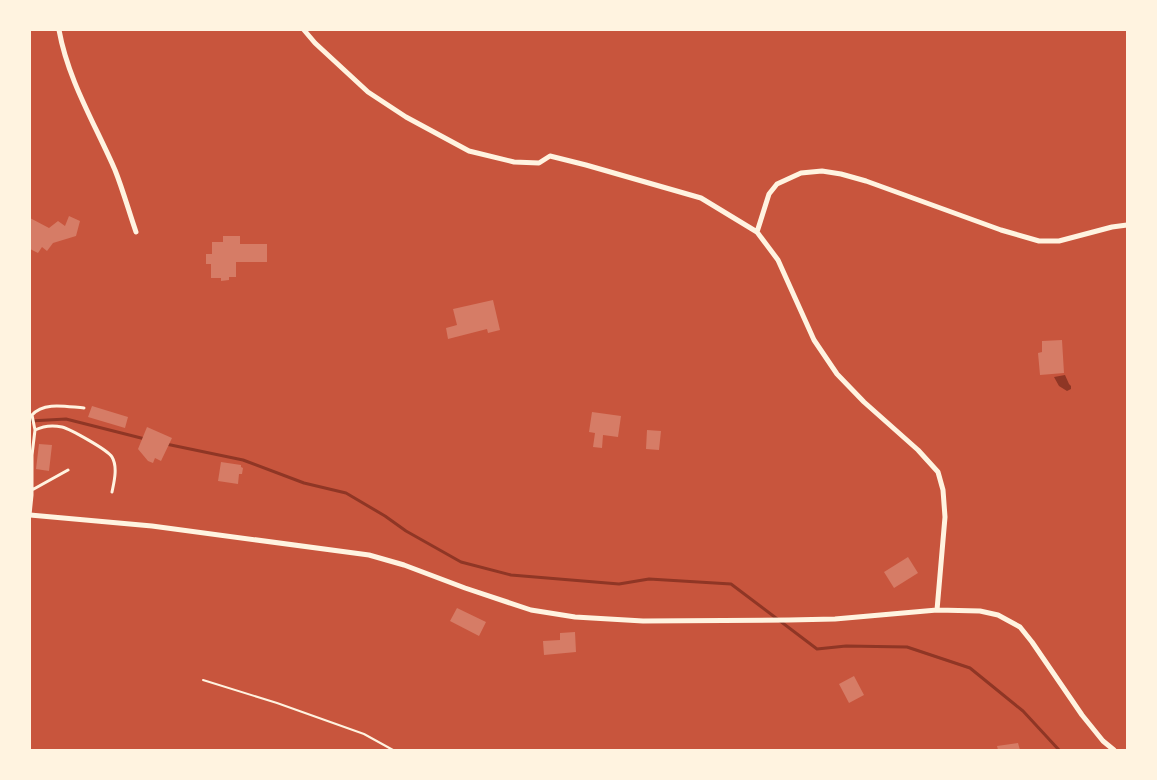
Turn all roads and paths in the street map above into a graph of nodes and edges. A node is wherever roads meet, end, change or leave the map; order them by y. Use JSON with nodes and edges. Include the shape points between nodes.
{"nodes":[{"id":1,"x":59,"y":30,"type":"edge"},
{"id":2,"x":304,"y":30,"type":"edge"},
{"id":3,"x":1127,"y":225,"type":"edge"},
{"id":4,"x":136,"y":232,"type":"dead end"},
{"id":5,"x":757,"y":232,"type":"junction"},
{"id":6,"x":84,"y":408,"type":"dead end"},
{"id":7,"x":36,"y":430,"type":"junction"},
{"id":8,"x":68,"y":470,"type":"dead end"},
{"id":9,"x":32,"y":490,"type":"junction"},
{"id":10,"x":112,"y":492,"type":"dead end"},
{"id":11,"x":30,"y":515,"type":"edge"},
{"id":12,"x":937,"y":610,"type":"junction"},
{"id":13,"x":203,"y":680,"type":"dead end"},
{"id":14,"x":393,"y":750,"type":"edge"},
{"id":15,"x":1114,"y":750,"type":"edge"}],
"edges":[{"from":1,"to":4,"type":"street","via":[[77,90],[115,170]]},
{"from":2,"to":5,"type":"street","via":[[368,92],[469,151],[514,162],[539,163],[550,156],[586,165],[701,198]]},
{"from":3,"to":5,"type":"street","via":[[1059,241],[1039,241],[866,181],[822,171],[802,173],[777,184],[769,194]]},
{"from":5,"to":12,"type":"street","via":[[778,260],[814,340],[837,374],[938,472],[945,517]]},
{"from":6,"to":7,"type":"lane","via":[[56,406],[38,409],[32,415]]},
{"from":7,"to":9,"type":"lane"},
{"from":7,"to":10,"type":"lane","via":[[43,426],[62,427],[112,457],[116,474]]},
{"from":8,"to":9,"type":"lane"},
{"from":9,"to":11,"type":"lane"},
{"from":11,"to":12,"type":"street","via":[[152,526],[369,555],[531,610],[575,617],[643,621],[789,620]]},
{"from":12,"to":15,"type":"street","via":[[980,611],[998,615],[1020,627],[1082,715]]},
{"from":13,"to":14,"type":"path","via":[[364,734]]}]}
